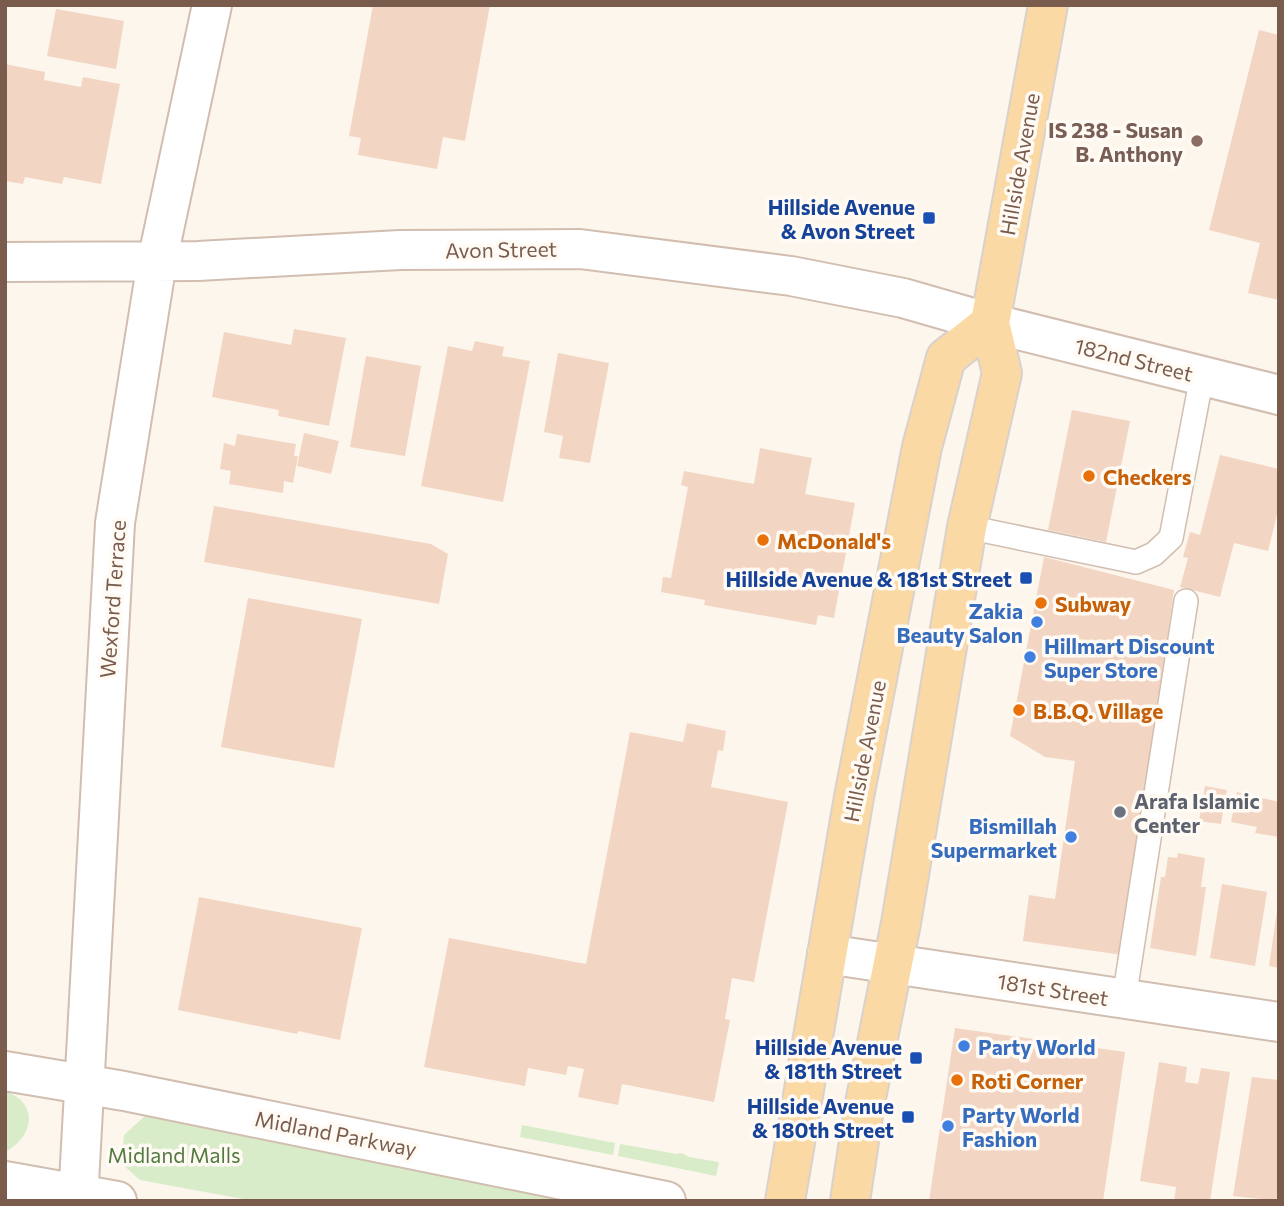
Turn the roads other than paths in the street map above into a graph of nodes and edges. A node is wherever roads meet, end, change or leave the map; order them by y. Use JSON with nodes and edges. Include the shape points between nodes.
{"nodes":[{"id":1,"x":212,"y":5,"type":"edge"},
{"id":2,"x":1048,"y":5,"type":"edge"},
{"id":3,"x":5,"y":262,"type":"edge"},
{"id":4,"x":157,"y":262,"type":"junction"},
{"id":5,"x":990,"y":323,"type":"junction"},
{"id":6,"x":1202,"y":376,"type":"junction"},
{"id":7,"x":1279,"y":396,"type":"edge"},
{"id":8,"x":967,"y":527,"type":"junction"},
{"id":9,"x":1186,"y":601,"type":"dead end"},
{"id":10,"x":827,"y":954,"type":"junction"},
{"id":11,"x":893,"y":964,"type":"junction"},
{"id":12,"x":1124,"y":999,"type":"junction"},
{"id":13,"x":1279,"y":1022,"type":"edge"},
{"id":14,"x":5,"y":1071,"type":"edge"},
{"id":15,"x":84,"y":1083,"type":"junction"},
{"id":16,"x":5,"y":1181,"type":"edge"},
{"id":17,"x":78,"y":1197,"type":"edge"},
{"id":18,"x":117,"y":1201,"type":"edge"},
{"id":19,"x":666,"y":1201,"type":"edge"},
{"id":20,"x":785,"y":1201,"type":"edge"},
{"id":21,"x":850,"y":1201,"type":"edge"}],
"edges":[{"from":1,"to":4,"type":"street","name":"Wexford Terrace"},
{"from":2,"to":5,"type":"main road","name":"Hillside Avenue"},
{"from":3,"to":4,"type":"street","name":"Avon Street"},
{"from":4,"to":5,"type":"street","name":"Avon Street","via":[[400,250],[580,249],[791,276],[903,298]]},
{"from":4,"to":15,"type":"street","name":"Wexford Terrace","via":[[115,523]]},
{"from":5,"to":6,"type":"street","name":"182nd Street"},
{"from":5,"to":8,"type":"main road","name":"Hillside Avenue","via":[[1002,373]]},
{"from":5,"to":10,"type":"main road","name":"Hillside Avenue","via":[[946,358],[922,447]]},
{"from":6,"to":7,"type":"street","name":"182nd Street"},
{"from":6,"to":8,"type":"lane","via":[[1171,538],[1154,554],[1136,562]]},
{"from":8,"to":11,"type":"main road","name":"Hillside Avenue"},
{"from":9,"to":12,"type":"lane"},
{"from":10,"to":11,"type":"street","name":"181st Street"},
{"from":10,"to":20,"type":"main road","name":"Hillside Avenue"},
{"from":11,"to":12,"type":"street","name":"181st Street"},
{"from":11,"to":21,"type":"main road","name":"Hillside Avenue"},
{"from":12,"to":13,"type":"street","name":"181st Street"},
{"from":14,"to":15,"type":"street","name":"Midland Parkway"},
{"from":15,"to":17,"type":"street","name":"Wexford Terrace"},
{"from":15,"to":19,"type":"street","name":"Midland Parkway"},
{"from":16,"to":17,"type":"street"},
{"from":17,"to":18,"type":"street"}]}
